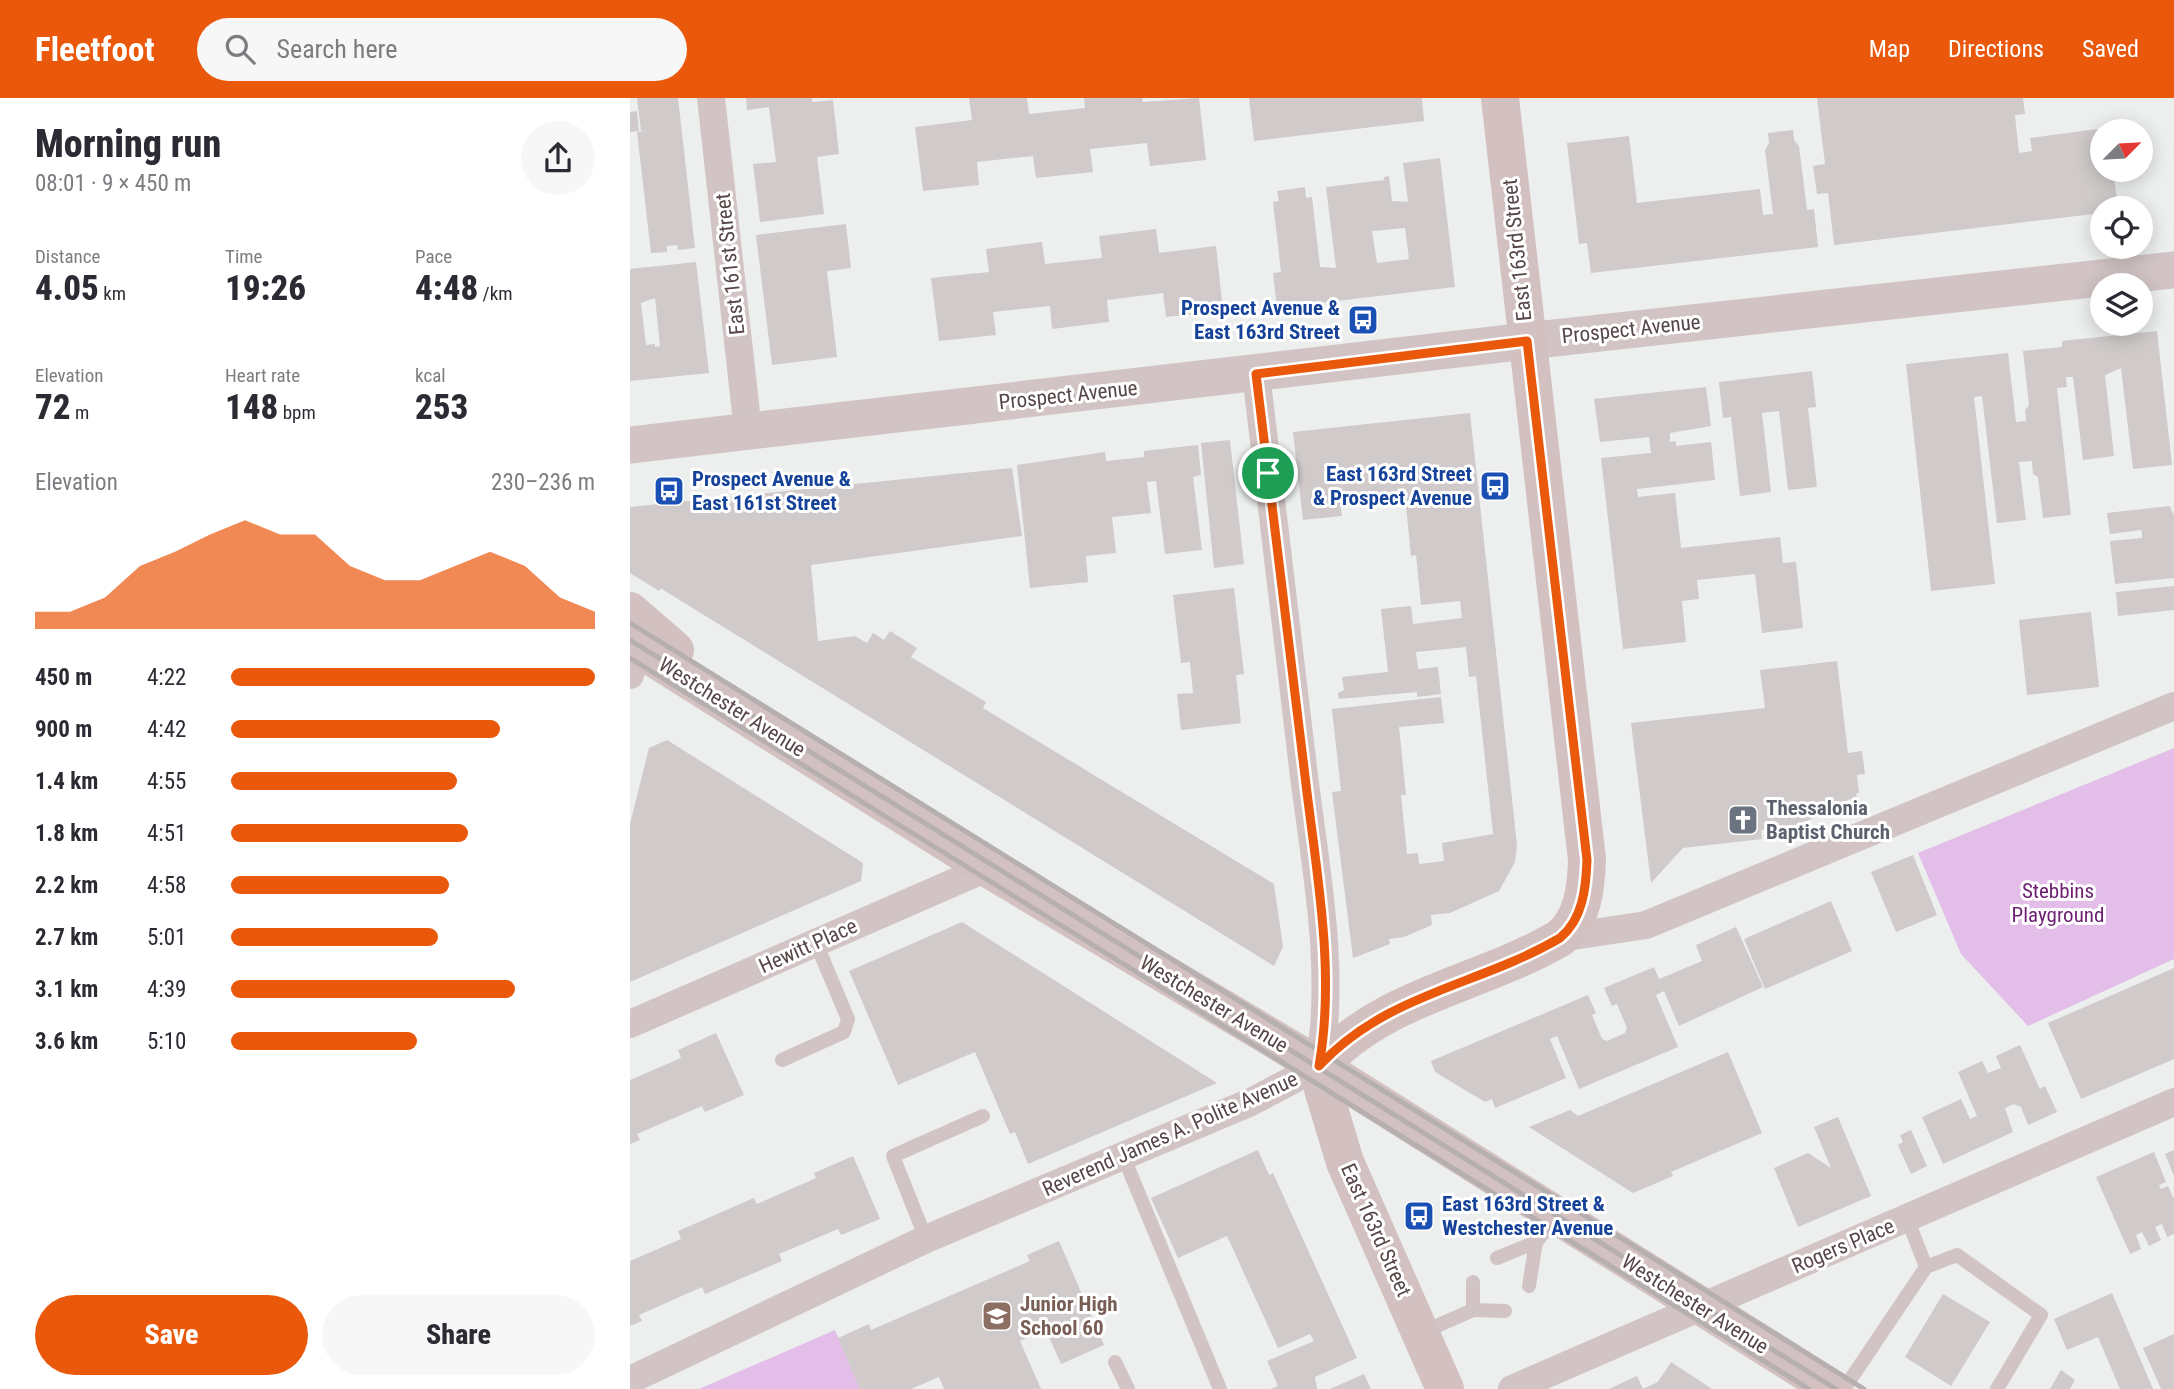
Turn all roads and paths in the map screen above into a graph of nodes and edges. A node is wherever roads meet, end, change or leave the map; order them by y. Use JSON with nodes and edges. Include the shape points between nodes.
{"nodes":[{"id":1,"x":711,"y":98,"type":"edge"},
{"id":2,"x":1500,"y":98,"type":"edge"},
{"id":3,"x":2174,"y":270,"type":"edge"},
{"id":4,"x":1527,"y":341,"type":"junction"},
{"id":5,"x":1256,"y":374,"type":"junction"},
{"id":6,"x":748,"y":431,"type":"junction"},
{"id":7,"x":630,"y":445,"type":"edge"},
{"id":8,"x":632,"y":644,"type":"edge"},
{"id":9,"x":2174,"y":706,"type":"edge"},
{"id":10,"x":987,"y":868,"type":"junction"},
{"id":11,"x":1560,"y":938,"type":"junction"},
{"id":12,"x":816,"y":943,"type":"junction"},
{"id":13,"x":630,"y":1024,"type":"edge"},
{"id":14,"x":782,"y":1060,"type":"dead end"},
{"id":15,"x":1319,"y":1066,"type":"junction"},
{"id":16,"x":2174,"y":1102,"type":"edge"},
{"id":17,"x":983,"y":1116,"type":"dead end"},
{"id":18,"x":1124,"y":1158,"type":"junction"},
{"id":19,"x":1907,"y":1218,"type":"junction"},
{"id":20,"x":1546,"y":1229,"type":"junction"},
{"id":21,"x":926,"y":1239,"type":"junction"},
{"id":22,"x":1497,"y":1258,"type":"dead end"},
{"id":23,"x":1926,"y":1267,"type":"junction"},
{"id":24,"x":1473,"y":1282,"type":"dead end"},
{"id":25,"x":1529,"y":1286,"type":"dead end"},
{"id":26,"x":1699,"y":1308,"type":"junction"},
{"id":27,"x":1473,"y":1310,"type":"junction"},
{"id":28,"x":1504,"y":1311,"type":"dead end"},
{"id":29,"x":1421,"y":1334,"type":"junction"},
{"id":30,"x":1115,"y":1362,"type":"dead end"},
{"id":31,"x":630,"y":1381,"type":"edge"},
{"id":32,"x":1128,"y":1389,"type":"edge"},
{"id":33,"x":1220,"y":1389,"type":"edge"},
{"id":34,"x":1445,"y":1389,"type":"edge"},
{"id":35,"x":1512,"y":1389,"type":"edge"},
{"id":36,"x":1833,"y":1389,"type":"edge"},
{"id":37,"x":1844,"y":1389,"type":"edge"},
{"id":38,"x":1997,"y":1389,"type":"edge"}],
"edges":[{"from":1,"to":6,"type":"street","name":"East 161st Street"},
{"from":2,"to":4,"type":"main road","name":"East 163rd Street"},
{"from":3,"to":4,"type":"street","name":"Prospect Avenue"},
{"from":4,"to":5,"type":"street","name":"Prospect Avenue"},
{"from":4,"to":11,"type":"main road","name":"East 163rd Street","via":[[1587,860],[1581,908]]},
{"from":5,"to":6,"type":"street","name":"Prospect Avenue"},
{"from":5,"to":15,"type":"street","via":[[1326,976],[1326,1028]]},
{"from":6,"to":7,"type":"street","name":"Prospect Avenue"},
{"from":8,"to":10,"type":"main road","name":"Westchester Avenue"},
{"from":9,"to":11,"type":"street","name":"Reverend James A. Polite Avenue","via":[[1646,925]]},
{"from":10,"to":12,"type":"street","name":"Hewitt Place"},
{"from":10,"to":15,"type":"main road","name":"Westchester Avenue"},
{"from":11,"to":15,"type":"main road","name":"Reverend James A. Polite Avenue","via":[[1379,1017],[1353,1033]]},
{"from":12,"to":13,"type":"street","name":"Hewitt Place"},
{"from":12,"to":14,"type":"lane","via":[[848,1018],[844,1032]]},
{"from":15,"to":18,"type":"street","name":"Reverend James A. Polite Avenue","via":[[1260,1098]]},
{"from":15,"to":20,"type":"main road","name":"Westchester Avenue"},
{"from":15,"to":29,"type":"main road","name":"East 163rd Street","via":[[1345,1162]]},
{"from":16,"to":19,"type":"street","name":"Rogers Place"},
{"from":17,"to":21,"type":"lane","via":[[892,1156]]},
{"from":18,"to":21,"type":"street","name":"Reverend James A. Polite Avenue"},
{"from":18,"to":33,"type":"lane"},
{"from":19,"to":23,"type":"lane"},
{"from":19,"to":26,"type":"street","name":"Rogers Place"},
{"from":20,"to":22,"type":"lane"},
{"from":20,"to":25,"type":"lane"},
{"from":20,"to":26,"type":"main road","name":"Westchester Avenue"},
{"from":21,"to":31,"type":"street","name":"Reverend James A. Polite Avenue"},
{"from":23,"to":37,"type":"lane"},
{"from":23,"to":38,"type":"lane","via":[[1957,1255],[2041,1315]]},
{"from":24,"to":27,"type":"lane"},
{"from":26,"to":35,"type":"street","name":"Rogers Place"},
{"from":26,"to":36,"type":"main road","name":"Westchester Avenue"},
{"from":27,"to":28,"type":"lane"},
{"from":27,"to":29,"type":"lane"},
{"from":29,"to":34,"type":"main road","name":"East 163rd Street"},
{"from":30,"to":32,"type":"lane"}]}
